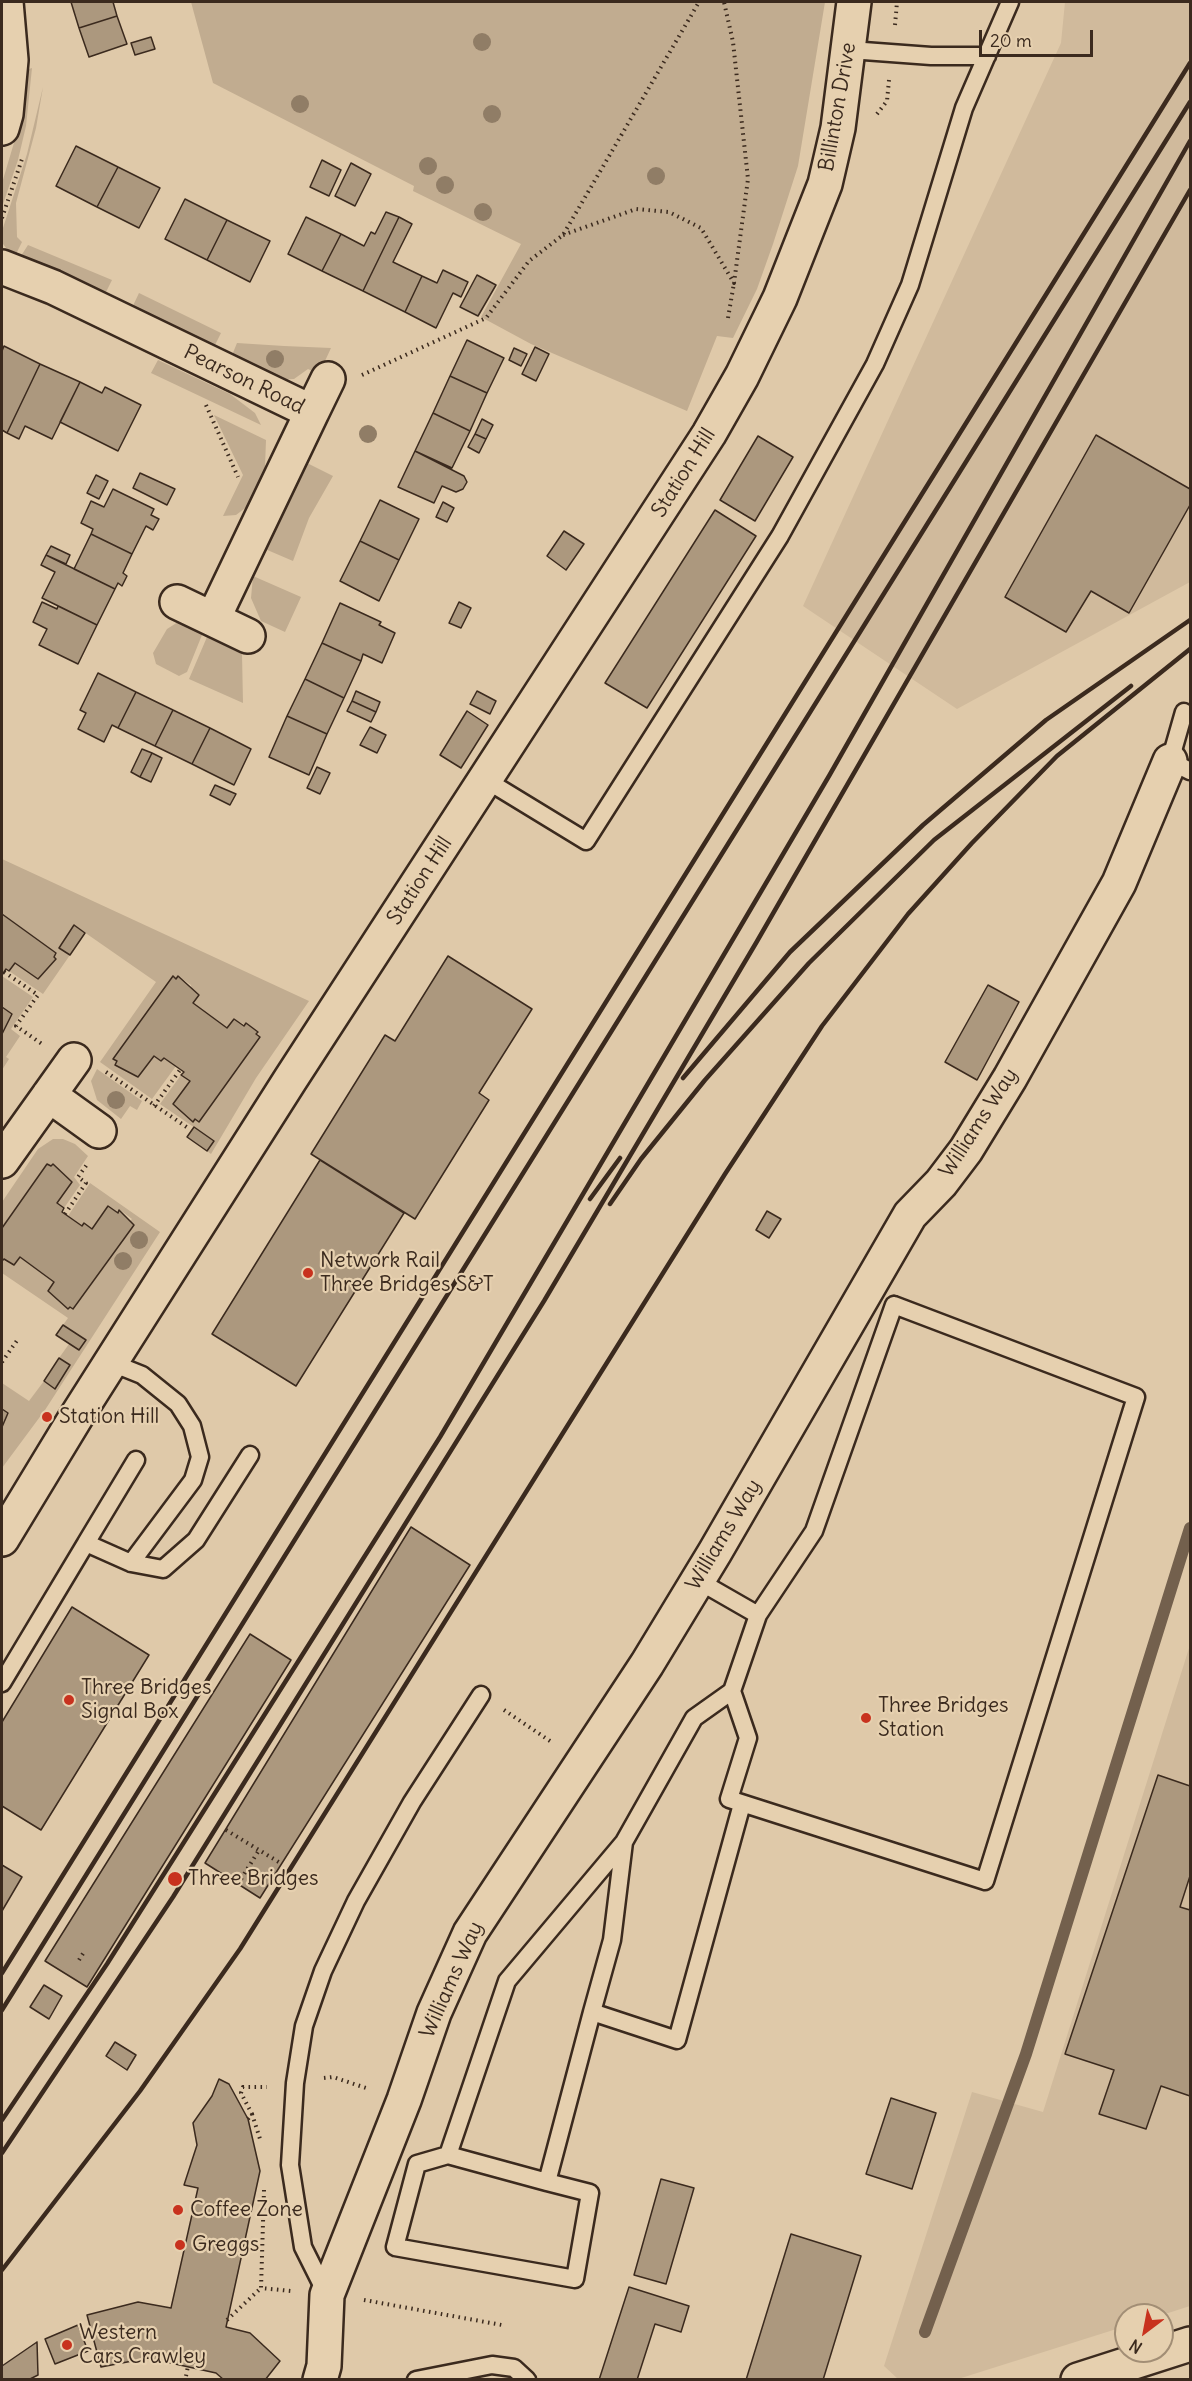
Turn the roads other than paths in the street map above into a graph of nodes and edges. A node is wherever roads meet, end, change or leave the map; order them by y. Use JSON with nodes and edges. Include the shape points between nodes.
{"nodes":[{"id":1,"x":6,"y":2,"type":"edge"},
{"id":2,"x":854,"y":2,"type":"edge"},
{"id":3,"x":1010,"y":2,"type":"edge"},
{"id":4,"x":850,"y":50,"type":"junction"},
{"id":5,"x":987,"y":56,"type":"junction"},
{"id":6,"x":2,"y":128,"type":"edge"},
{"id":7,"x":816,"y":211,"type":"joint"},
{"id":8,"x":2,"y":267,"type":"edge"},
{"id":9,"x":328,"y":379,"type":"road end"},
{"id":10,"x":312,"y":412,"type":"junction"},
{"id":11,"x":177,"y":602,"type":"dead end"},
{"id":12,"x":213,"y":619,"type":"junction"},
{"id":13,"x":248,"y":636,"type":"dead end"},
{"id":14,"x":1184,"y":712,"type":"dead end"},
{"id":15,"x":1180,"y":766,"type":"edge"},
{"id":16,"x":486,"y":780,"type":"junction"},
{"id":17,"x":80,"y":1063,"type":"road end"},
{"id":18,"x":49,"y":1095,"type":"junction"},
{"id":19,"x":94,"y":1145,"type":"road end"},
{"id":20,"x":2,"y":1161,"type":"edge"},
{"id":21,"x":111,"y":1363,"type":"junction"},
{"id":22,"x":250,"y":1455,"type":"dead end"},
{"id":23,"x":136,"y":1461,"type":"dead end"},
{"id":24,"x":2,"y":1539,"type":"edge"},
{"id":25,"x":86,"y":1543,"type":"junction"},
{"id":26,"x":132,"y":1563,"type":"junction"},
{"id":27,"x":697,"y":1580,"type":"junction"},
{"id":28,"x":758,"y":1615,"type":"junction"},
{"id":29,"x":2,"y":1683,"type":"edge"},
{"id":30,"x":732,"y":1691,"type":"junction"},
{"id":31,"x":481,"y":1695,"type":"dead end"},
{"id":32,"x":742,"y":1804,"type":"junction"},
{"id":33,"x":624,"y":1842,"type":"junction"},
{"id":34,"x":592,"y":2012,"type":"junction"},
{"id":35,"x":448,"y":2155,"type":"junction"},
{"id":36,"x":547,"y":2182,"type":"junction"},
{"id":37,"x":327,"y":2295,"type":"junction"},
{"id":38,"x":1191,"y":2344,"type":"edge"},
{"id":39,"x":320,"y":2379,"type":"edge"},
{"id":40,"x":416,"y":2379,"type":"edge"},
{"id":41,"x":527,"y":2379,"type":"edge"},
{"id":42,"x":1078,"y":2379,"type":"edge"}],
"edges":[{"from":1,"to":6,"type":"street","via":[[11,60]]},
{"from":2,"to":4,"type":"street","name":"Billinton Drive"},
{"from":3,"to":5,"type":"lane"},
{"from":4,"to":5,"type":"lane"},
{"from":4,"to":7,"type":"street","name":"Billinton Drive","via":[[838,128]]},
{"from":5,"to":16,"type":"lane","via":[[964,108],[910,285],[875,364],[780,536],[586,841]]},
{"from":7,"to":16,"type":"street","name":"Station Hill","via":[[780,298],[709,434]]},
{"from":8,"to":10,"type":"street","name":"Pearson Road","via":[[53,287]]},
{"from":9,"to":10,"type":"street"},
{"from":10,"to":12,"type":"street","name":"Pearson Road"},
{"from":11,"to":12,"type":"street"},
{"from":12,"to":13,"type":"street"},
{"from":14,"to":15,"type":"lane","name":"Williams Way"},
{"from":15,"to":27,"type":"street","name":"Williams Way","via":[[1010,1078],[966,1150],[904,1225]]},
{"from":16,"to":21,"type":"street","name":"Station Hill"},
{"from":17,"to":18,"type":"street"},
{"from":18,"to":19,"type":"street"},
{"from":18,"to":20,"type":"street"},
{"from":21,"to":24,"type":"street","name":"Station Hill"},
{"from":21,"to":26,"type":"lane","via":[[142,1375],[178,1404],[192,1426],[200,1457],[193,1480]]},
{"from":22,"to":26,"type":"lane","via":[[196,1540],[163,1569]]},
{"from":23,"to":25,"type":"lane"},
{"from":25,"to":26,"type":"lane"},
{"from":25,"to":29,"type":"lane"},
{"from":27,"to":28,"type":"lane"},
{"from":27,"to":37,"type":"street","name":"Williams Way","via":[[470,1933],[434,2013]]},
{"from":28,"to":30,"type":"lane"},
{"from":28,"to":32,"type":"lane","via":[[814,1531],[894,1305],[1136,1397],[985,1881]]},
{"from":30,"to":32,"type":"lane","via":[[748,1738],[729,1799]]},
{"from":30,"to":33,"type":"lane","via":[[694,1718]]},
{"from":31,"to":37,"type":"lane","via":[[412,1802],[356,1901],[322,1971],[304,2026],[295,2083],[290,2165],[303,2247]]},
{"from":32,"to":34,"type":"lane","via":[[676,2040]]},
{"from":33,"to":34,"type":"lane","via":[[612,1941]]},
{"from":33,"to":35,"type":"lane","via":[[507,1981]]},
{"from":34,"to":36,"type":"lane"},
{"from":35,"to":36,"type":"lane"},
{"from":35,"to":36,"type":"lane","via":[[417,2164],[395,2247],[575,2279],[590,2193]]},
{"from":37,"to":39,"type":"street","name":"Williams Way"},
{"from":38,"to":42,"type":"street"},
{"from":40,"to":41,"type":"lane","via":[[492,2365],[514,2368]]}]}
